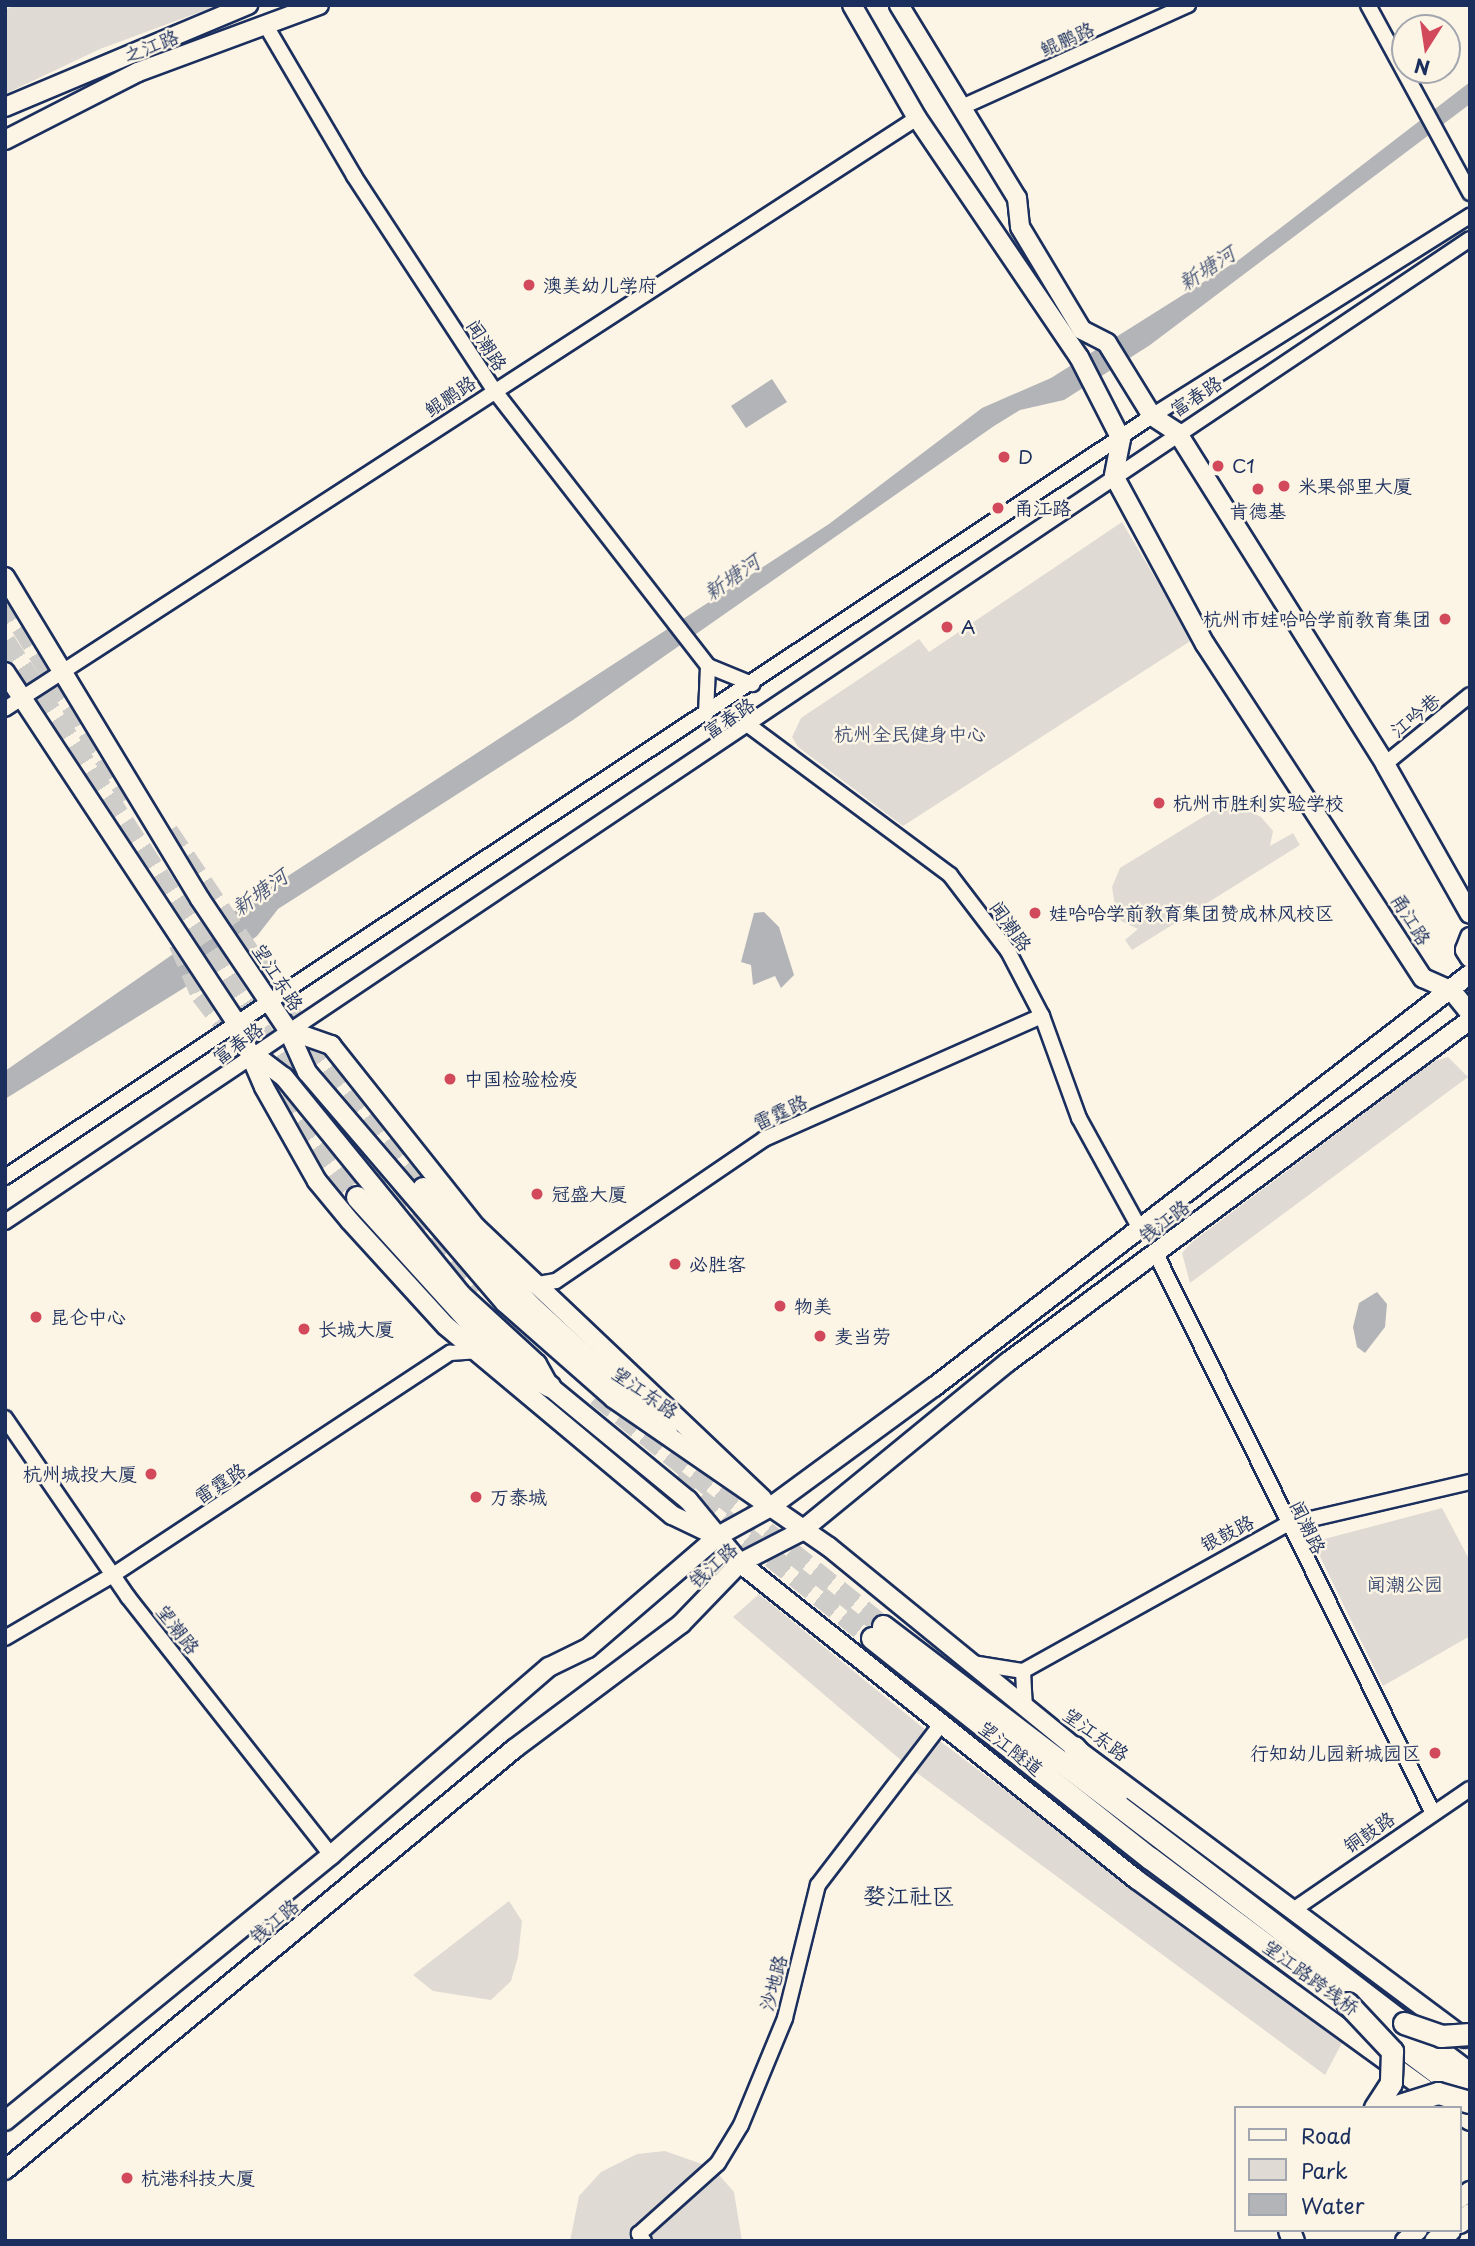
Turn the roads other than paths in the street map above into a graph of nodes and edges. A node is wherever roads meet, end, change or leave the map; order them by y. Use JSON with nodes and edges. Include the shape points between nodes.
{"nodes":[{"id":1,"x":248,"y":5,"type":"edge"},
{"id":2,"x":319,"y":5,"type":"edge"},
{"id":3,"x":852,"y":5,"type":"edge"},
{"id":4,"x":899,"y":5,"type":"edge"},
{"id":5,"x":1188,"y":5,"type":"edge"},
{"id":6,"x":1368,"y":5,"type":"edge"},
{"id":7,"x":265,"y":24,"type":"junction"},
{"id":8,"x":5,"y":107,"type":"edge"},
{"id":9,"x":962,"y":107,"type":"junction"},
{"id":10,"x":917,"y":118,"type":"junction"},
{"id":11,"x":5,"y":140,"type":"edge"},
{"id":12,"x":1470,"y":193,"type":"edge"},
{"id":13,"x":1470,"y":216,"type":"edge"},
{"id":14,"x":1470,"y":239,"type":"edge"},
{"id":15,"x":494,"y":390,"type":"junction"},
{"id":16,"x":1152,"y":416,"type":"junction"},
{"id":17,"x":1177,"y":432,"type":"junction"},
{"id":18,"x":1121,"y":439,"type":"junction"},
{"id":19,"x":1114,"y":476,"type":"junction"},
{"id":20,"x":5,"y":577,"type":"edge"},
{"id":21,"x":708,"y":666,"type":"junction"},
{"id":22,"x":5,"y":672,"type":"edge"},
{"id":23,"x":60,"y":674,"type":"junction"},
{"id":24,"x":752,"y":684,"type":"junction"},
{"id":25,"x":1470,"y":695,"type":"edge"},
{"id":26,"x":21,"y":699,"type":"junction"},
{"id":27,"x":5,"y":709,"type":"edge"},
{"id":28,"x":706,"y":714,"type":"junction"},
{"id":29,"x":751,"y":727,"type":"junction"},
{"id":30,"x":1385,"y":764,"type":"junction"},
{"id":31,"x":1470,"y":914,"type":"edge"},
{"id":32,"x":1470,"y":937,"type":"edge"},
{"id":33,"x":1470,"y":958,"type":"edge"},
{"id":34,"x":1470,"y":974,"type":"edge"},
{"id":35,"x":1452,"y":990,"type":"junction"},
{"id":36,"x":271,"y":1006,"type":"junction"},
{"id":37,"x":1470,"y":1013,"type":"edge"},
{"id":38,"x":1042,"y":1016,"type":"junction"},
{"id":39,"x":1470,"y":1020,"type":"edge"},
{"id":40,"x":236,"y":1021,"type":"junction"},
{"id":41,"x":288,"y":1030,"type":"junction"},
{"id":42,"x":256,"y":1056,"type":"junction"},
{"id":43,"x":5,"y":1177,"type":"edge"},
{"id":44,"x":423,"y":1188,"type":"tunnel mouth"},
{"id":45,"x":357,"y":1197,"type":"tunnel mouth"},
{"id":46,"x":5,"y":1222,"type":"edge"},
{"id":47,"x":1139,"y":1227,"type":"junction"},
{"id":48,"x":1156,"y":1254,"type":"junction"},
{"id":49,"x":556,"y":1282,"type":"junction"},
{"id":50,"x":533,"y":1285,"type":"junction"},
{"id":51,"x":553,"y":1305,"type":"junction"},
{"id":52,"x":446,"y":1326,"type":"junction"},
{"id":53,"x":477,"y":1351,"type":"junction"},
{"id":54,"x":450,"y":1353,"type":"junction"},
{"id":55,"x":549,"y":1386,"type":"junction"},
{"id":56,"x":5,"y":1418,"type":"edge"},
{"id":57,"x":666,"y":1432,"type":"junction"},
{"id":58,"x":1470,"y":1482,"type":"edge"},
{"id":59,"x":769,"y":1508,"type":"junction"},
{"id":60,"x":1285,"y":1525,"type":"junction"},
{"id":61,"x":800,"y":1532,"type":"junction"},
{"id":62,"x":718,"y":1536,"type":"junction"},
{"id":63,"x":740,"y":1563,"type":"junction"},
{"id":64,"x":113,"y":1575,"type":"junction"},
{"id":65,"x":5,"y":1638,"type":"edge"},
{"id":66,"x":971,"y":1663,"type":"junction"},
{"id":67,"x":1023,"y":1671,"type":"junction"},
{"id":68,"x":1025,"y":1706,"type":"junction"},
{"id":69,"x":938,"y":1728,"type":"junction"},
{"id":70,"x":1074,"y":1748,"type":"junction"},
{"id":71,"x":1470,"y":1789,"type":"edge"},
{"id":72,"x":1433,"y":1813,"type":"junction"},
{"id":73,"x":1154,"y":1835,"type":"junction"},
{"id":74,"x":331,"y":1855,"type":"junction"},
{"id":75,"x":1150,"y":1858,"type":"joint"},
{"id":76,"x":1293,"y":1910,"type":"junction"},
{"id":77,"x":1347,"y":2003,"type":"junction"},
{"id":78,"x":1404,"y":2023,"type":"junction"},
{"id":79,"x":1470,"y":2034,"type":"edge"},
{"id":80,"x":1470,"y":2043,"type":"edge"},
{"id":81,"x":1470,"y":2074,"type":"edge"},
{"id":82,"x":1470,"y":2097,"type":"edge"},
{"id":83,"x":1470,"y":2102,"type":"edge"},
{"id":84,"x":1376,"y":2106,"type":"edge"},
{"id":85,"x":1396,"y":2106,"type":"edge"},
{"id":86,"x":1448,"y":2106,"type":"edge"},
{"id":87,"x":5,"y":2120,"type":"edge"},
{"id":88,"x":5,"y":2170,"type":"edge"},
{"id":89,"x":638,"y":2239,"type":"edge"}],
"edges":[{"from":1,"to":8,"type":"main road","name":"之江路"},
{"from":2,"to":7,"type":"main road","name":"之江路"},
{"from":3,"to":10,"type":"main road"},
{"from":4,"to":9,"type":"main road"},
{"from":5,"to":9,"type":"street","name":"鲲鹏路"},
{"from":6,"to":12,"type":"street"},
{"from":7,"to":11,"type":"main road","name":"之江路","via":[[138,72]]},
{"from":7,"to":15,"type":"street","name":"闻潮路","via":[[354,176]]},
{"from":9,"to":16,"type":"main road","via":[[1017,198],[1020,227],[1082,330],[1107,343]]},
{"from":10,"to":15,"type":"street","name":"鲲鹏路"},
{"from":10,"to":18,"type":"main road","via":[[1079,357],[1091,391]]},
{"from":13,"to":16,"type":"street","name":"富春路"},
{"from":14,"to":17,"type":"street","name":"富春路"},
{"from":15,"to":21,"type":"street","name":"闻潮路"},
{"from":15,"to":23,"type":"street","name":"鲲鹏路"},
{"from":16,"to":17,"type":"main road"},
{"from":16,"to":18,"type":"street","name":"富春路"},
{"from":17,"to":19,"type":"street","name":"富春路"},
{"from":17,"to":30,"type":"main road"},
{"from":18,"to":19,"type":"main road"},
{"from":18,"to":24,"type":"street","name":"富春路"},
{"from":19,"to":29,"type":"street","name":"富春路"},
{"from":19,"to":35,"type":"main road","name":"甬江路","via":[[1205,644],[1423,978]]},
{"from":20,"to":23,"type":"main road","name":"望江东路"},
{"from":21,"to":24,"type":"street","name":"闻潮路"},
{"from":21,"to":28,"type":"street"},
{"from":22,"to":26,"type":"main road"},
{"from":23,"to":26,"type":"street","name":"鲲鹏路"},
{"from":23,"to":36,"type":"main road","name":"望江东路"},
{"from":24,"to":28,"type":"street","name":"富春路"},
{"from":25,"to":30,"type":"street","name":"江吟巷"},
{"from":26,"to":27,"type":"street","name":"鲲鹏路"},
{"from":26,"to":40,"type":"main road"},
{"from":28,"to":36,"type":"street","name":"富春路"},
{"from":29,"to":38,"type":"street","name":"闻潮路","via":[[950,875],[1008,951]]},
{"from":29,"to":41,"type":"street","name":"富春路"},
{"from":30,"to":31,"type":"main road"},
{"from":32,"to":33,"type":"main road","via":[[1465,950]]},
{"from":34,"to":35,"type":"main road","name":"钱江路"},
{"from":35,"to":37,"type":"main road","name":"甬江路"},
{"from":35,"to":47,"type":"main road","name":"钱江路"},
{"from":36,"to":40,"type":"street","name":"富春路"},
{"from":36,"to":41,"type":"main road","name":"望江东路"},
{"from":38,"to":47,"type":"street","name":"闻潮路","via":[[1079,1118]]},
{"from":38,"to":49,"type":"street","name":"雷霆路","via":[[764,1139]]},
{"from":39,"to":48,"type":"main road","name":"钱江路"},
{"from":40,"to":42,"type":"main road"},
{"from":40,"to":43,"type":"street","name":"富春路"},
{"from":41,"to":42,"type":"street","name":"富春路"},
{"from":41,"to":50,"type":"main road","via":[[331,1045],[434,1180]]},
{"from":41,"to":57,"type":"main road","name":"望江东路","via":[[307,1072],[505,1303],[613,1398]]},
{"from":42,"to":46,"type":"street","name":"富春路"},
{"from":42,"to":52,"type":"main road","via":[[264,1087],[317,1181]]},
{"from":42,"to":55,"type":"main road","via":[[284,1077],[462,1295],[537,1364]]},
{"from":44,"to":57,"type":"highway","via":[[530,1305]]},
{"from":45,"to":55,"type":"highway","via":[[473,1325],[520,1369]]},
{"from":47,"to":59,"type":"main road","name":"钱江路"},
{"from":48,"to":60,"type":"street","name":"闻潮路"},
{"from":48,"to":61,"type":"main road","name":"钱江路","via":[[1008,1362]]},
{"from":49,"to":50,"type":"street","name":"雷霆路"},
{"from":49,"to":51,"type":"street"},
{"from":50,"to":51,"type":"main road"},
{"from":51,"to":59,"type":"main road","via":[[744,1475]]},
{"from":52,"to":53,"type":"main road"},
{"from":52,"to":54,"type":"street"},
{"from":53,"to":54,"type":"street","name":"雷霆路"},
{"from":53,"to":62,"type":"main road","via":[[672,1515]]},
{"from":54,"to":64,"type":"street","name":"雷霆路"},
{"from":55,"to":62,"type":"main road","via":[[688,1500]]},
{"from":56,"to":64,"type":"street","name":"望潮路"},
{"from":57,"to":59,"type":"main road","name":"望江东路"},
{"from":58,"to":60,"type":"street","name":"银鼓路"},
{"from":59,"to":61,"type":"main road","name":"望江东路"},
{"from":59,"to":62,"type":"main road","name":"钱江路"},
{"from":60,"to":67,"type":"street","name":"银鼓路"},
{"from":60,"to":72,"type":"street","name":"闻潮路"},
{"from":61,"to":63,"type":"main road","name":"钱江路"},
{"from":61,"to":66,"type":"main road","name":"望江东路"},
{"from":62,"to":63,"type":"main road"},
{"from":62,"to":74,"type":"main road","name":"钱江路","via":[[588,1648],[549,1667]]},
{"from":63,"to":69,"type":"main road"},
{"from":63,"to":88,"type":"main road","name":"钱江路","via":[[681,1625],[514,1749]]},
{"from":64,"to":65,"type":"street","name":"雷霆路"},
{"from":64,"to":74,"type":"street","name":"望潮路"},
{"from":66,"to":67,"type":"street"},
{"from":66,"to":68,"type":"main road","name":"望江东路"},
{"from":67,"to":68,"type":"street"},
{"from":68,"to":70,"type":"main road","name":"望江东路"},
{"from":69,"to":86,"type":"main road"},
{"from":69,"to":89,"type":"street","name":"沙地路","via":[[818,1885],[785,2018],[741,2125],[718,2163]]},
{"from":70,"to":73,"type":"highway"},
{"from":70,"to":76,"type":"main road","name":"望江东路"},
{"from":71,"to":72,"type":"street","name":"铜鼓路"},
{"from":72,"to":76,"type":"street","name":"铜鼓路"},
{"from":73,"to":75,"type":"highway","name":"望江隧道","via":[[877,1632]]},
{"from":73,"to":78,"type":"highway","name":"望江路跨线桥"},
{"from":74,"to":87,"type":"main road","name":"钱江路"},
{"from":75,"to":77,"type":"highway","name":"望江路跨线桥"},
{"from":76,"to":80,"type":"main road","name":"望江东路"},
{"from":77,"to":82,"type":"highway","name":"望江路跨线桥","bridge":true},
{"from":77,"to":84,"type":"highway","bridge":true,"via":[[1392,2051],[1391,2083]]},
{"from":78,"to":79,"type":"highway","bridge":true,"via":[[1441,2036]]},
{"from":78,"to":81,"type":"highway","name":"望江路跨线桥"},
{"from":83,"to":85,"type":"highway","bridge":true,"via":[[1438,2093]]}]}
